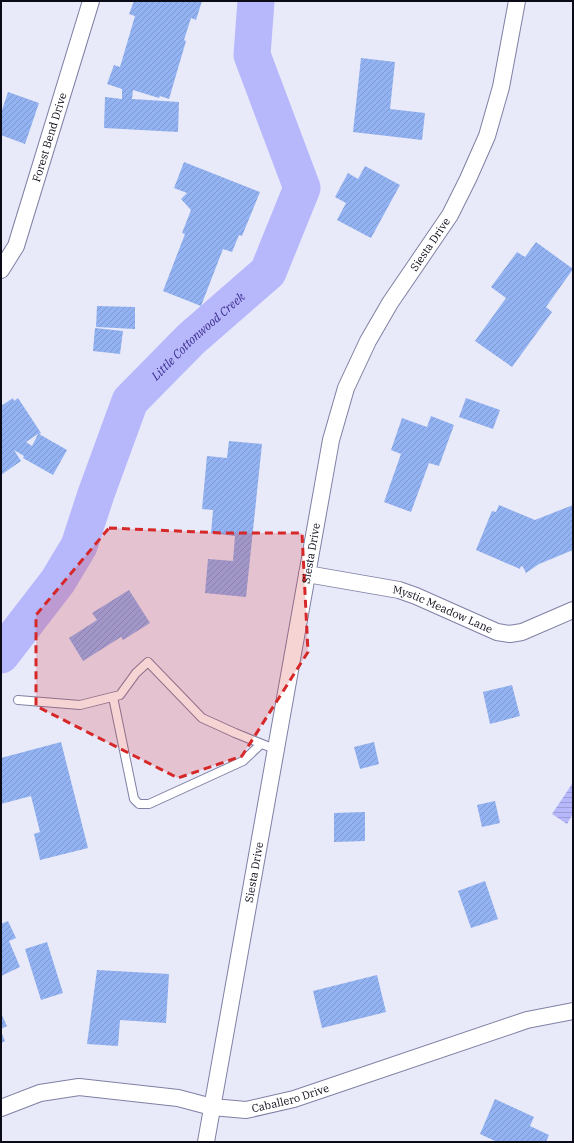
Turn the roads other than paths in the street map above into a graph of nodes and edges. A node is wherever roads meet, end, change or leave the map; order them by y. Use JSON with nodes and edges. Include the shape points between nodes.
{"nodes":[{"id":1,"x":91,"y":1,"type":"edge"},
{"id":2,"x":517,"y":1,"type":"edge"},
{"id":3,"x":1,"y":270,"type":"edge"},
{"id":4,"x":307,"y":574,"type":"junction"},
{"id":5,"x":573,"y":610,"type":"edge"},
{"id":6,"x":113,"y":697,"type":"junction"},
{"id":7,"x":18,"y":700,"type":"dead end"},
{"id":8,"x":261,"y":744,"type":"junction"},
{"id":9,"x":277,"y":750,"type":"junction"},
{"id":10,"x":573,"y":1011,"type":"edge"},
{"id":11,"x":212,"y":1107,"type":"junction"},
{"id":12,"x":1,"y":1108,"type":"edge"},
{"id":13,"x":206,"y":1142,"type":"edge"}],
"edges":[{"from":1,"to":3,"type":"street","name":"Forest Bend Drive","via":[[16,246]]},
{"from":2,"to":4,"type":"street","name":"Siesta Drive","via":[[501,87],[487,136],[468,179],[450,215],[390,303],[368,341],[346,388],[331,440]]},
{"from":4,"to":5,"type":"street","name":"Mystic Meadow Lane","via":[[399,590],[497,632],[510,634],[522,632]]},
{"from":4,"to":9,"type":"street","name":"Siesta Drive"},
{"from":6,"to":7,"type":"lane","via":[[80,705]]},
{"from":6,"to":8,"type":"lane","via":[[120,695],[136,673],[148,662],[202,718]]},
{"from":6,"to":8,"type":"lane","via":[[134,799],[139,804],[149,804],[242,761]]},
{"from":8,"to":9,"type":"lane"},
{"from":9,"to":11,"type":"street","name":"Siesta Drive"},
{"from":10,"to":11,"type":"street","name":"Caballero Drive","via":[[526,1020],[294,1099],[246,1110]]},
{"from":11,"to":12,"type":"street","name":"Caballero Drive","via":[[178,1098],[79,1087],[40,1093]]},
{"from":11,"to":13,"type":"street","name":"Siesta Drive"}]}
